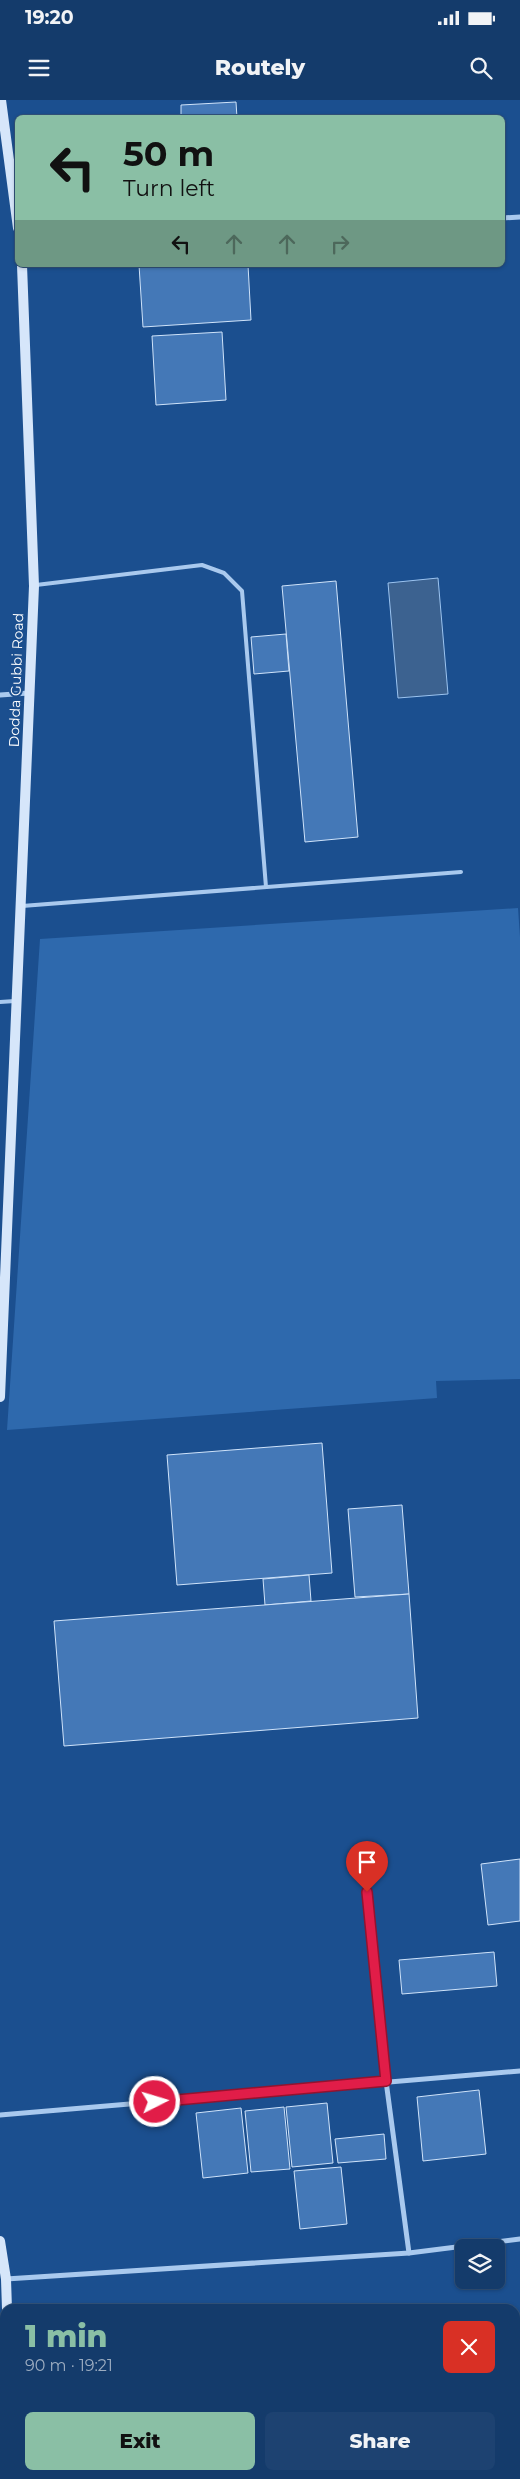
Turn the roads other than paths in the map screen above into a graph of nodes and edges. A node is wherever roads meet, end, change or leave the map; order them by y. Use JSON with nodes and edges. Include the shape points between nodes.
{"nodes":[{"id":1,"x":1,"y":100,"type":"edge"},
{"id":2,"x":15,"y":205,"type":"edge"},
{"id":3,"x":520,"y":217,"type":"edge"},
{"id":4,"x":505,"y":218,"type":"edge"},
{"id":5,"x":22,"y":267,"type":"edge"},
{"id":6,"x":34,"y":586,"type":"junction"},
{"id":7,"x":29,"y":693,"type":"junction"},
{"id":8,"x":0,"y":695,"type":"edge"},
{"id":9,"x":460,"y":872,"type":"dead end"},
{"id":10,"x":266,"y":887,"type":"junction"},
{"id":11,"x":20,"y":906,"type":"junction"},
{"id":12,"x":17,"y":1001,"type":"junction"},
{"id":13,"x":0,"y":1002,"type":"edge"},
{"id":14,"x":1,"y":1342,"type":"edge"},
{"id":15,"x":0,"y":1397,"type":"edge"},
{"id":16,"x":367,"y":1892,"type":"dead end"},
{"id":17,"x":520,"y":2071,"type":"edge"},
{"id":18,"x":386,"y":2081,"type":"junction"},
{"id":19,"x":0,"y":2115,"type":"edge"},
{"id":20,"x":520,"y":2239,"type":"edge"},
{"id":21,"x":0,"y":2241,"type":"edge"},
{"id":22,"x":409,"y":2253,"type":"junction"},
{"id":23,"x":6,"y":2279,"type":"junction"},
{"id":24,"x":7,"y":2304,"type":"edge"}],
"edges":[{"from":1,"to":2,"type":"main road"},
{"from":3,"to":4,"type":"street"},
{"from":5,"to":6,"type":"main road","name":"Dodda Gubbi Road"},
{"from":6,"to":7,"type":"main road","name":"Dodda Gubbi Road"},
{"from":6,"to":10,"type":"lane","via":[[202,566],[224,573],[242,591]]},
{"from":7,"to":8,"type":"street"},
{"from":7,"to":11,"type":"main road","name":"Dodda Gubbi Road"},
{"from":9,"to":10,"type":"lane"},
{"from":10,"to":11,"type":"lane"},
{"from":11,"to":12,"type":"main road","name":"Dodda Gubbi Road"},
{"from":12,"to":13,"type":"lane"},
{"from":12,"to":14,"type":"main road","name":"Dodda Gubbi Road"},
{"from":14,"to":15,"type":"main road","name":"Dodda Gubbi Road"},
{"from":16,"to":18,"type":"street"},
{"from":17,"to":18,"type":"street"},
{"from":18,"to":19,"type":"street"},
{"from":18,"to":22,"type":"street"},
{"from":20,"to":22,"type":"street"},
{"from":21,"to":23,"type":"main road"},
{"from":22,"to":23,"type":"street"},
{"from":23,"to":24,"type":"main road"}]}
